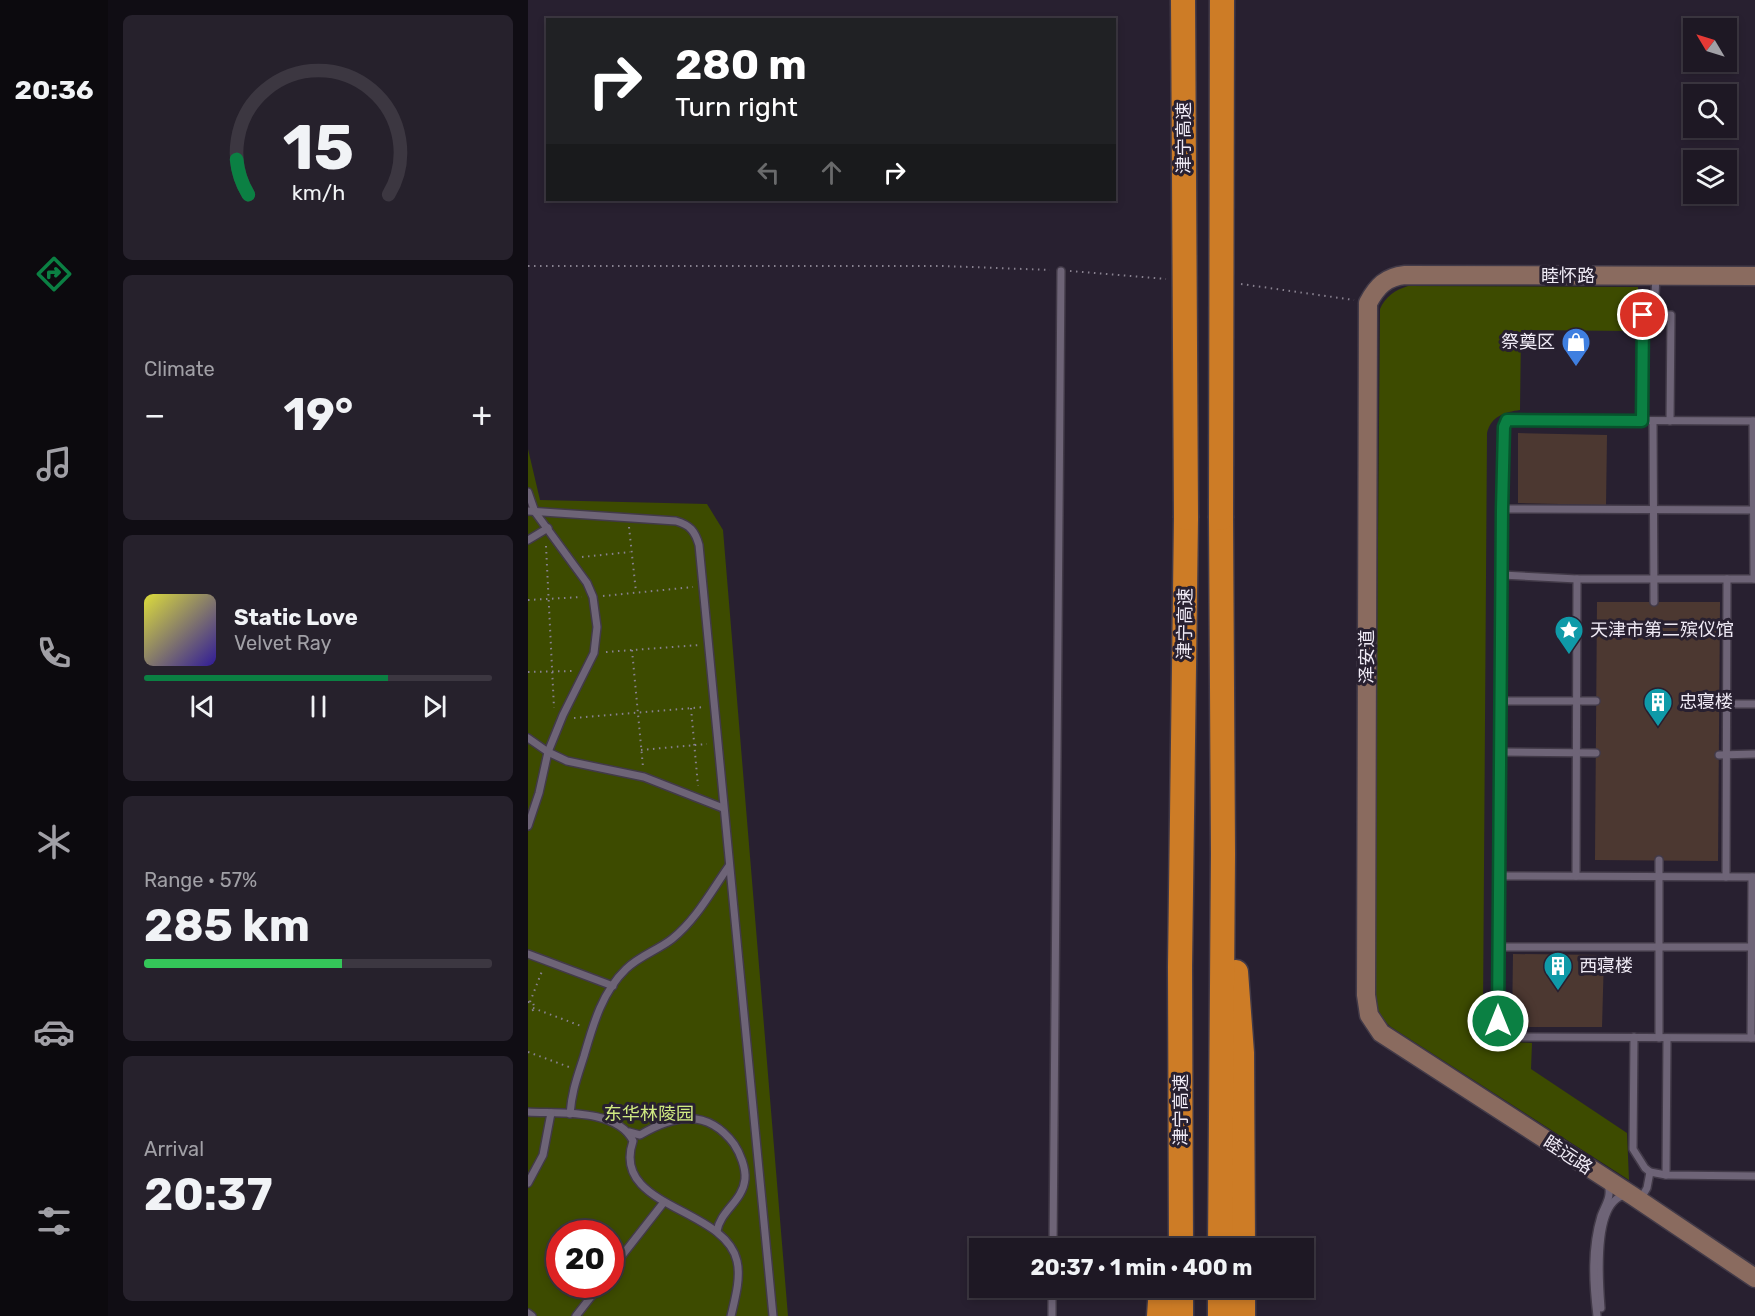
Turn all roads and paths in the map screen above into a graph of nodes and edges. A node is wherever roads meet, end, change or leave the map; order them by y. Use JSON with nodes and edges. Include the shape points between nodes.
{"nodes":[{"id":1,"x":1183,"y":0,"type":"edge"},
{"id":2,"x":1222,"y":0,"type":"edge"},
{"id":3,"x":528,"y":266,"type":"edge"},
{"id":4,"x":1061,"y":271,"type":"junction"},
{"id":5,"x":1656,"y":276,"type":"junction"},
{"id":6,"x":1755,"y":276,"type":"edge"},
{"id":7,"x":1170,"y":279,"type":"dead end"},
{"id":8,"x":1239,"y":284,"type":"dead end"},
{"id":9,"x":1368,"y":303,"type":"junction"},
{"id":10,"x":1654,"y":315,"type":"junction"},
{"id":11,"x":1642,"y":421,"type":"junction"},
{"id":12,"x":1653,"y":421,"type":"junction"},
{"id":13,"x":1670,"y":421,"type":"junction"},
{"id":14,"x":1754,"y":421,"type":"edge"},
{"id":15,"x":528,"y":492,"type":"edge"},
{"id":16,"x":1502,"y":509,"type":"junction"},
{"id":17,"x":1654,"y":510,"type":"junction"},
{"id":18,"x":1752,"y":510,"type":"junction"},
{"id":19,"x":532,"y":512,"type":"edge"},
{"id":20,"x":628,"y":518,"type":"junction"},
{"id":21,"x":550,"y":531,"type":"junction"},
{"id":22,"x":528,"y":540,"type":"edge"},
{"id":23,"x":631,"y":552,"type":"junction"},
{"id":24,"x":570,"y":558,"type":"junction"},
{"id":25,"x":1502,"y":575,"type":"junction"},
{"id":26,"x":1577,"y":579,"type":"junction"},
{"id":27,"x":1727,"y":579,"type":"junction"},
{"id":28,"x":1754,"y":579,"type":"edge"},
{"id":29,"x":1654,"y":580,"type":"junction"},
{"id":30,"x":703,"y":585,"type":"junction"},
{"id":31,"x":636,"y":592,"type":"junction"},
{"id":32,"x":593,"y":597,"type":"junction"},
{"id":33,"x":548,"y":599,"type":"junction"},
{"id":34,"x":528,"y":600,"type":"edge"},
{"id":35,"x":1654,"y":602,"type":"dead end"},
{"id":36,"x":708,"y":644,"type":"junction"},
{"id":37,"x":632,"y":650,"type":"junction"},
{"id":38,"x":594,"y":653,"type":"junction"},
{"id":39,"x":587,"y":670,"type":"junction"},
{"id":40,"x":552,"y":671,"type":"junction"},
{"id":41,"x":528,"y":672,"type":"edge"},
{"id":42,"x":1501,"y":701,"type":"junction"},
{"id":43,"x":1576,"y":701,"type":"junction"},
{"id":44,"x":1596,"y":701,"type":"dead end"},
{"id":45,"x":1723,"y":704,"type":"junction"},
{"id":46,"x":1755,"y":704,"type":"edge"},
{"id":47,"x":714,"y":706,"type":"junction"},
{"id":48,"x":691,"y":708,"type":"junction"},
{"id":49,"x":638,"y":713,"type":"junction"},
{"id":50,"x":562,"y":719,"type":"junction"},
{"id":51,"x":558,"y":728,"type":"junction"},
{"id":52,"x":528,"y":738,"type":"edge"},
{"id":53,"x":717,"y":743,"type":"junction"},
{"id":54,"x":694,"y":745,"type":"junction"},
{"id":55,"x":641,"y":750,"type":"junction"},
{"id":56,"x":548,"y":752,"type":"junction"},
{"id":57,"x":1501,"y":752,"type":"junction"},
{"id":58,"x":1576,"y":753,"type":"junction"},
{"id":59,"x":1596,"y":753,"type":"dead end"},
{"id":60,"x":1755,"y":754,"type":"edge"},
{"id":61,"x":1723,"y":755,"type":"junction"},
{"id":62,"x":644,"y":777,"type":"junction"},
{"id":63,"x":698,"y":789,"type":"dead end"},
{"id":64,"x":723,"y":808,"type":"junction"},
{"id":65,"x":528,"y":825,"type":"edge"},
{"id":66,"x":1223,"y":854,"type":"junction"},
{"id":67,"x":1659,"y":860,"type":"dead end"},
{"id":68,"x":729,"y":866,"type":"junction"},
{"id":69,"x":1500,"y":876,"type":"junction"},
{"id":70,"x":1576,"y":876,"type":"junction"},
{"id":71,"x":1659,"y":877,"type":"junction"},
{"id":72,"x":1726,"y":877,"type":"junction"},
{"id":73,"x":1753,"y":877,"type":"edge"},
{"id":74,"x":1658,"y":946,"type":"junction"},
{"id":75,"x":1499,"y":947,"type":"junction"},
{"id":76,"x":1750,"y":947,"type":"junction"},
{"id":77,"x":528,"y":954,"type":"edge"},
{"id":78,"x":545,"y":960,"type":"junction"},
{"id":79,"x":1180,"y":967,"type":"junction"},
{"id":80,"x":613,"y":986,"type":"junction"},
{"id":81,"x":529,"y":1002,"type":"edge"},
{"id":82,"x":533,"y":1008,"type":"junction"},
{"id":83,"x":528,"y":1011,"type":"edge"},
{"id":84,"x":591,"y":1030,"type":"junction"},
{"id":85,"x":1381,"y":1033,"type":"joint"},
{"id":86,"x":1634,"y":1037,"type":"junction"},
{"id":87,"x":1663,"y":1038,"type":"junction"},
{"id":88,"x":1753,"y":1038,"type":"edge"},
{"id":89,"x":528,"y":1052,"type":"edge"},
{"id":90,"x":569,"y":1067,"type":"dead end"},
{"id":91,"x":528,"y":1112,"type":"edge"},
{"id":92,"x":551,"y":1113,"type":"junction"},
{"id":93,"x":570,"y":1114,"type":"junction"},
{"id":94,"x":637,"y":1138,"type":"junction"},
{"id":95,"x":1650,"y":1172,"type":"junction"},
{"id":96,"x":1665,"y":1175,"type":"junction"},
{"id":97,"x":1755,"y":1176,"type":"edge"},
{"id":98,"x":1603,"y":1177,"type":"junction"},
{"id":99,"x":528,"y":1183,"type":"edge"},
{"id":100,"x":1636,"y":1198,"type":"junction"},
{"id":101,"x":664,"y":1202,"type":"junction"},
{"id":102,"x":718,"y":1221,"type":"junction"},
{"id":103,"x":707,"y":1224,"type":"junction"},
{"id":104,"x":717,"y":1231,"type":"junction"},
{"id":105,"x":1053,"y":1238,"type":"edge"},
{"id":106,"x":1165,"y":1238,"type":"edge"},
{"id":107,"x":1181,"y":1238,"type":"edge"},
{"id":108,"x":1220,"y":1238,"type":"edge"},
{"id":109,"x":1243,"y":1238,"type":"edge"},
{"id":110,"x":624,"y":1253,"type":"edge"},
{"id":111,"x":1755,"y":1278,"type":"edge"},
{"id":112,"x":590,"y":1298,"type":"edge"},
{"id":113,"x":1053,"y":1298,"type":"edge"},
{"id":114,"x":1160,"y":1298,"type":"edge"},
{"id":115,"x":1181,"y":1298,"type":"edge"},
{"id":116,"x":1220,"y":1298,"type":"edge"},
{"id":117,"x":1243,"y":1298,"type":"edge"},
{"id":118,"x":576,"y":1316,"type":"edge"},
{"id":119,"x":732,"y":1316,"type":"edge"},
{"id":120,"x":773,"y":1316,"type":"edge"},
{"id":121,"x":1052,"y":1316,"type":"edge"},
{"id":122,"x":1159,"y":1316,"type":"edge"},
{"id":123,"x":1181,"y":1316,"type":"edge"},
{"id":124,"x":1220,"y":1316,"type":"edge"},
{"id":125,"x":1243,"y":1316,"type":"edge"},
{"id":126,"x":1597,"y":1316,"type":"edge"},
{"id":127,"x":1602,"y":1316,"type":"edge"}],
"edges":[{"from":1,"to":79,"type":"highway","name":"津宁高速","bridge":true,"via":[[1186,518]]},
{"from":2,"to":66,"type":"highway","name":"津宁高速","bridge":true},
{"from":3,"to":4,"type":"path","via":[[944,266]]},
{"from":4,"to":7,"type":"path"},
{"from":4,"to":105,"type":"lane"},
{"from":5,"to":6,"type":"street","name":"睦怀路"},
{"from":5,"to":9,"type":"street","name":"睦怀路","via":[[1393,276],[1383,282]]},
{"from":5,"to":10,"type":"lane"},
{"from":8,"to":9,"type":"path"},
{"from":9,"to":85,"type":"street","name":"泽安道","via":[[1366,995],[1369,1015]]},
{"from":10,"to":11,"type":"lane","via":[[1643,315]]},
{"from":10,"to":13,"type":"lane","via":[[1671,315]]},
{"from":11,"to":12,"type":"lane"},
{"from":11,"to":16,"type":"lane","via":[[1507,420]]},
{"from":12,"to":13,"type":"lane"},
{"from":12,"to":17,"type":"lane"},
{"from":13,"to":14,"type":"lane"},
{"from":14,"to":18,"type":"lane"},
{"from":15,"to":19,"type":"lane"},
{"from":16,"to":17,"type":"lane"},
{"from":16,"to":25,"type":"lane"},
{"from":17,"to":18,"type":"lane"},
{"from":17,"to":29,"type":"lane"},
{"from":18,"to":28,"type":"lane"},
{"from":19,"to":20,"type":"lane"},
{"from":19,"to":21,"type":"lane"},
{"from":20,"to":23,"type":"path"},
{"from":20,"to":30,"type":"lane","via":[[676,522],[693,529],[699,545]]},
{"from":21,"to":22,"type":"lane"},
{"from":21,"to":24,"type":"lane"},
{"from":21,"to":33,"type":"path","via":[[546,539]]},
{"from":23,"to":24,"type":"path"},
{"from":23,"to":31,"type":"path"},
{"from":24,"to":32,"type":"lane"},
{"from":25,"to":26,"type":"lane"},
{"from":25,"to":42,"type":"lane"},
{"from":26,"to":29,"type":"lane"},
{"from":26,"to":43,"type":"lane"},
{"from":27,"to":28,"type":"lane"},
{"from":27,"to":29,"type":"lane"},
{"from":27,"to":45,"type":"lane"},
{"from":29,"to":35,"type":"lane"},
{"from":30,"to":31,"type":"path"},
{"from":30,"to":36,"type":"lane"},
{"from":31,"to":32,"type":"path"},
{"from":32,"to":33,"type":"path"},
{"from":32,"to":38,"type":"lane","via":[[597,627]]},
{"from":33,"to":34,"type":"path"},
{"from":33,"to":40,"type":"path"},
{"from":36,"to":37,"type":"path"},
{"from":36,"to":47,"type":"lane"},
{"from":37,"to":38,"type":"path"},
{"from":37,"to":49,"type":"path"},
{"from":38,"to":39,"type":"lane"},
{"from":39,"to":40,"type":"path"},
{"from":39,"to":50,"type":"lane"},
{"from":40,"to":41,"type":"path"},
{"from":40,"to":51,"type":"path"},
{"from":42,"to":43,"type":"lane"},
{"from":42,"to":57,"type":"lane"},
{"from":43,"to":44,"type":"lane"},
{"from":43,"to":58,"type":"lane"},
{"from":45,"to":46,"type":"lane"},
{"from":45,"to":61,"type":"lane"},
{"from":47,"to":48,"type":"path"},
{"from":47,"to":53,"type":"lane"},
{"from":48,"to":49,"type":"path"},
{"from":48,"to":54,"type":"path"},
{"from":49,"to":50,"type":"path"},
{"from":49,"to":55,"type":"path"},
{"from":50,"to":51,"type":"lane"},
{"from":51,"to":56,"type":"lane"},
{"from":52,"to":56,"type":"lane"},
{"from":53,"to":54,"type":"path"},
{"from":53,"to":64,"type":"lane"},
{"from":54,"to":55,"type":"path"},
{"from":54,"to":63,"type":"path"},
{"from":55,"to":62,"type":"path"},
{"from":56,"to":62,"type":"lane","via":[[567,761]]},
{"from":56,"to":65,"type":"lane"},
{"from":57,"to":58,"type":"lane"},
{"from":57,"to":69,"type":"lane"},
{"from":58,"to":59,"type":"lane"},
{"from":58,"to":70,"type":"lane"},
{"from":60,"to":61,"type":"lane"},
{"from":61,"to":72,"type":"lane"},
{"from":62,"to":64,"type":"lane"},
{"from":64,"to":68,"type":"lane"},
{"from":66,"to":108,"type":"highway","name":"津宁高速"},
{"from":66,"to":109,"type":"highway","via":[[1242,1053]]},
{"from":67,"to":71,"type":"lane"},
{"from":68,"to":80,"type":"lane","via":[[689,922],[672,939],[637,960]]},
{"from":68,"to":120,"type":"lane"},
{"from":69,"to":70,"type":"lane"},
{"from":69,"to":75,"type":"lane"},
{"from":70,"to":71,"type":"lane"},
{"from":71,"to":72,"type":"lane"},
{"from":71,"to":74,"type":"lane"},
{"from":72,"to":73,"type":"lane"},
{"from":73,"to":76,"type":"lane"},
{"from":74,"to":75,"type":"lane"},
{"from":74,"to":76,"type":"lane"},
{"from":74,"to":87,"type":"lane"},
{"from":75,"to":86,"type":"lane","via":[[1498,1021],[1507,1034]]},
{"from":76,"to":88,"type":"lane"},
{"from":77,"to":78,"type":"lane"},
{"from":78,"to":80,"type":"lane"},
{"from":78,"to":81,"type":"path"},
{"from":79,"to":106,"type":"highway"},
{"from":79,"to":107,"type":"highway","name":"津宁高速"},
{"from":80,"to":84,"type":"lane"},
{"from":81,"to":82,"type":"path"},
{"from":82,"to":83,"type":"path"},
{"from":82,"to":84,"type":"path"},
{"from":84,"to":93,"type":"lane","via":[[572,1089]]},
{"from":85,"to":98,"type":"street","name":"睦远路"},
{"from":86,"to":87,"type":"lane"},
{"from":86,"to":95,"type":"lane","via":[[1633,1149]]},
{"from":87,"to":88,"type":"lane"},
{"from":87,"to":96,"type":"lane"},
{"from":89,"to":90,"type":"path"},
{"from":91,"to":92,"type":"lane"},
{"from":92,"to":93,"type":"lane"},
{"from":92,"to":99,"type":"lane","via":[[543,1155]]},
{"from":93,"to":94,"type":"lane","via":[[601,1117]]},
{"from":94,"to":101,"type":"lane","via":[[631,1157],[634,1175]]},
{"from":94,"to":102,"type":"lane","via":[[668,1121],[683,1118],[711,1122],[732,1142],[739,1152],[745,1179],[741,1194]]},
{"from":95,"to":96,"type":"lane"},
{"from":95,"to":100,"type":"lane","via":[[1647,1188]]},
{"from":96,"to":97,"type":"lane"},
{"from":98,"to":100,"type":"street","name":"睦远路"},
{"from":98,"to":126,"type":"lane","via":[[1610,1194],[1595,1243]]},
{"from":100,"to":111,"type":"street","name":"睦远路"},
{"from":100,"to":127,"type":"lane","via":[[1624,1195],[1614,1201],[1603,1225],[1599,1261]]},
{"from":101,"to":103,"type":"lane"},
{"from":101,"to":110,"type":"lane"},
{"from":102,"to":103,"type":"lane"},
{"from":102,"to":104,"type":"lane"},
{"from":103,"to":104,"type":"lane"},
{"from":104,"to":119,"type":"lane","via":[[737,1261]]},
{"from":112,"to":118,"type":"lane"},
{"from":113,"to":121,"type":"lane"},
{"from":114,"to":122,"type":"highway"},
{"from":115,"to":123,"type":"highway"},
{"from":116,"to":124,"type":"highway"},
{"from":117,"to":125,"type":"highway"}]}
